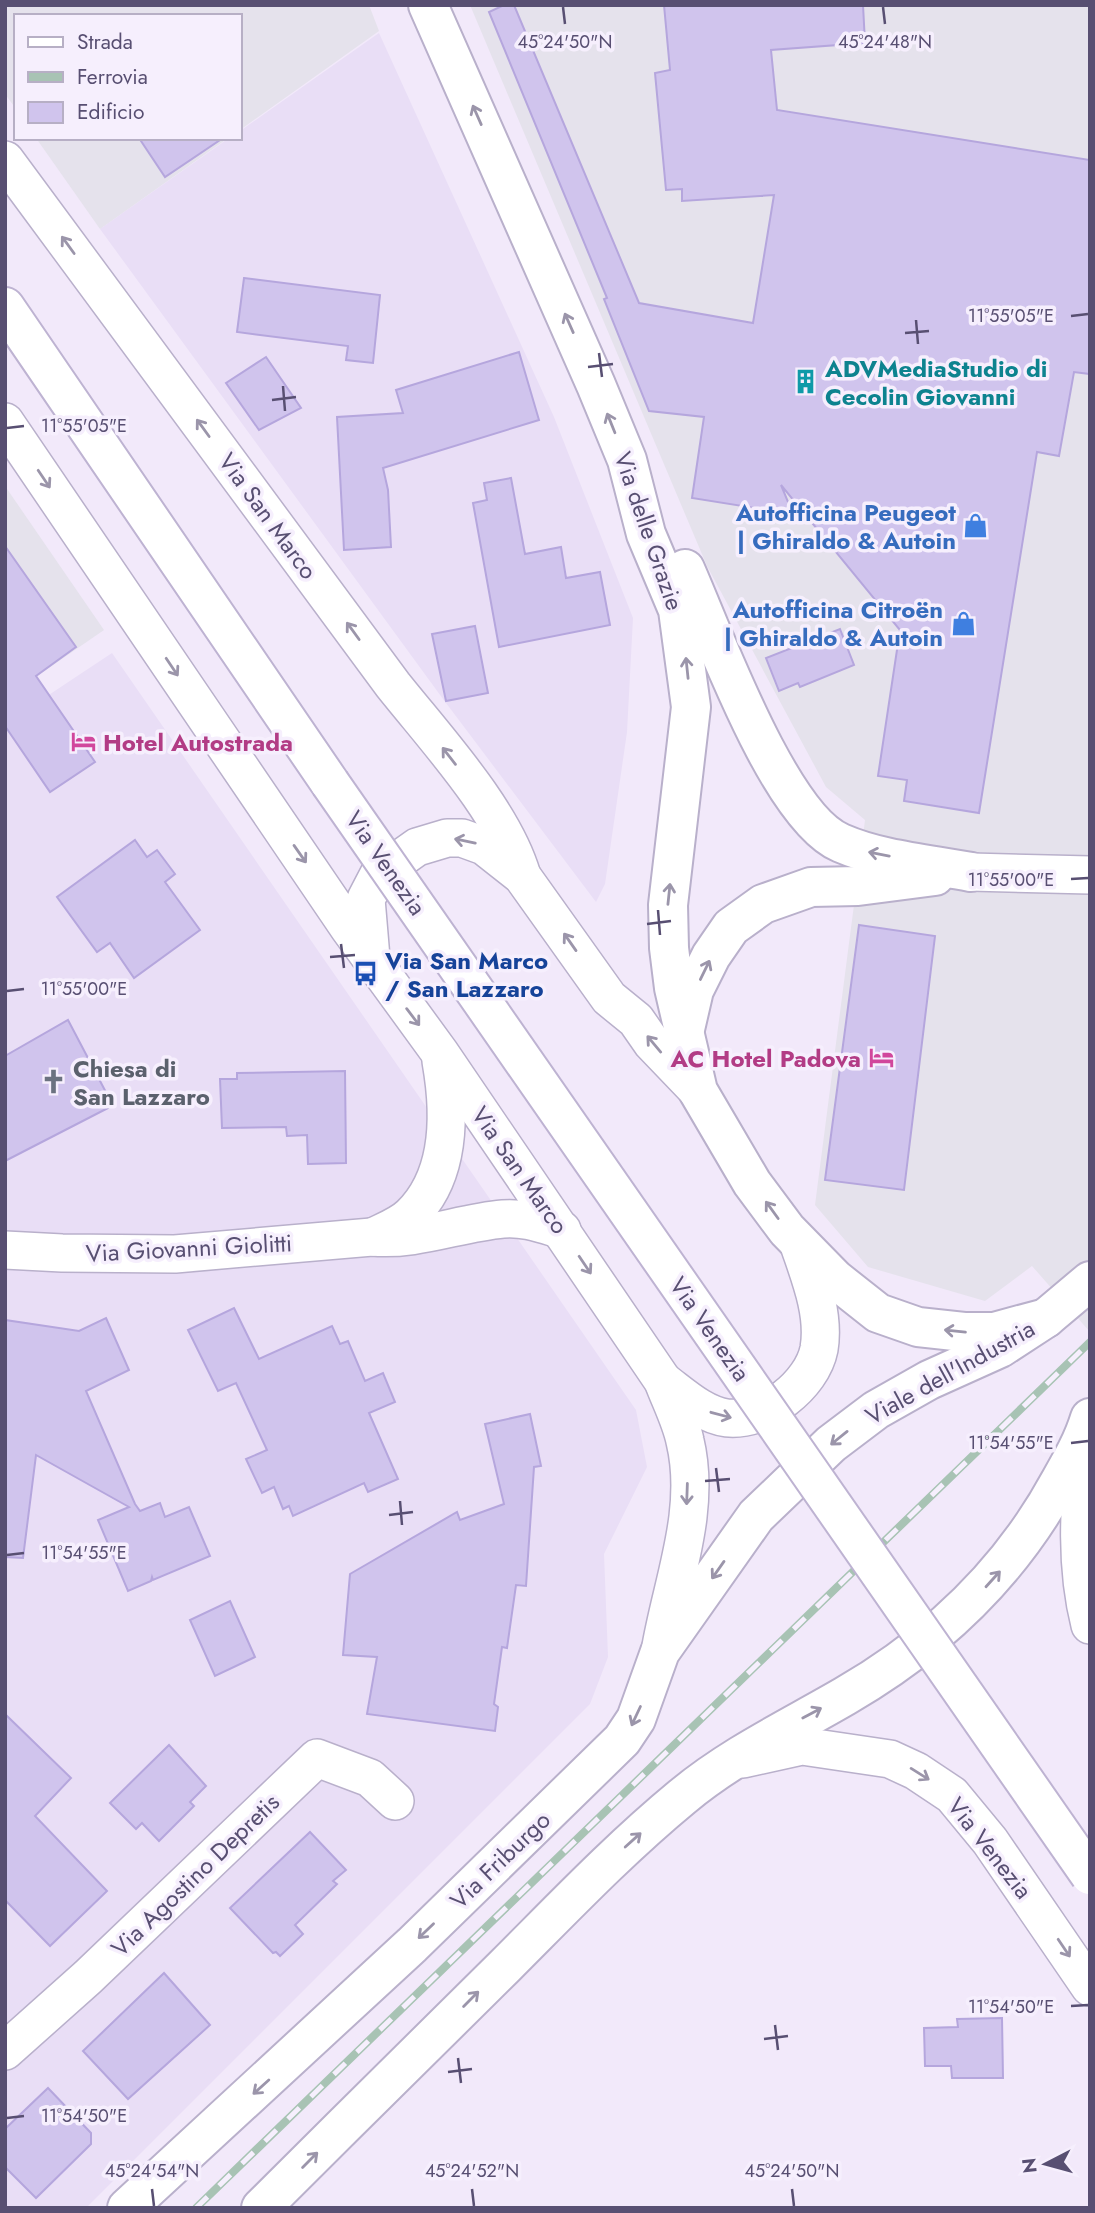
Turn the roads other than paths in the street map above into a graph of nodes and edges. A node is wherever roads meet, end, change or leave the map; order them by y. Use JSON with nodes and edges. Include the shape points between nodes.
{"nodes":[{"id":1,"x":428,"y":5,"type":"edge"},
{"id":2,"x":5,"y":160,"type":"edge"},
{"id":3,"x":5,"y":307,"type":"edge"},
{"id":4,"x":5,"y":422,"type":"edge"},
{"id":5,"x":626,"y":460,"type":"junction"},
{"id":6,"x":971,"y":872,"type":"junction"},
{"id":7,"x":1090,"y":875,"type":"edge"},
{"id":8,"x":522,"y":876,"type":"junction"},
{"id":9,"x":372,"y":963,"type":"junction"},
{"id":10,"x":685,"y":1034,"type":"junction"},
{"id":11,"x":440,"y":1054,"type":"junction"},
{"id":12,"x":698,"y":1091,"type":"junction"},
{"id":13,"x":562,"y":1230,"type":"junction"},
{"id":14,"x":372,"y":1237,"type":"junction"},
{"id":15,"x":799,"y":1244,"type":"junction"},
{"id":16,"x":5,"y":1250,"type":"edge"},
{"id":17,"x":1090,"y":1281,"type":"edge"},
{"id":18,"x":1046,"y":1318,"type":"junction"},
{"id":19,"x":663,"y":1381,"type":"junction"},
{"id":20,"x":1087,"y":1428,"type":"edge"},
{"id":21,"x":811,"y":1464,"type":"joint"},
{"id":22,"x":1090,"y":1625,"type":"edge"},
{"id":23,"x":660,"y":1652,"type":"junction"},
{"id":24,"x":733,"y":1761,"type":"junction"},
{"id":25,"x":395,"y":1801,"type":"dead end"},
{"id":26,"x":1090,"y":1875,"type":"edge"},
{"id":27,"x":1090,"y":1987,"type":"edge"},
{"id":28,"x":5,"y":2052,"type":"edge"},
{"id":29,"x":127,"y":2208,"type":"edge"},
{"id":30,"x":261,"y":2208,"type":"edge"}],
"edges":[{"from":5,"to":1,"type":"street","name":"Via delle Grazie","one_way":true},
{"from":8,"to":2,"type":"street","name":"Via San Marco","one_way":true,"via":[[514,850],[458,767]]},
{"from":3,"to":26,"type":"street","name":"Via Venezia","bridge":true,"via":[[330,783]]},
{"from":4,"to":9,"type":"street","name":"Via San Marco","one_way":true},
{"from":6,"to":5,"type":"street","one_way":true,"via":[[869,853],[838,842],[801,808],[772,766],[668,530]]},
{"from":10,"to":5,"type":"street","name":"Via delle Grazie","one_way":true,"via":[[674,988],[668,905],[691,707],[687,661],[678,610],[646,534]]},
{"from":6,"to":7,"type":"street"},
{"from":10,"to":6,"type":"street","one_way":true,"via":[[691,999],[711,956],[732,927],[762,904],[811,887]]},
{"from":8,"to":9,"type":"street","name":"Via San Marco","one_way":true,"via":[[484,846],[462,838],[417,847],[379,874],[366,898]]},
{"from":12,"to":8,"type":"street","name":"Via San Marco","one_way":true,"via":[[636,1020],[609,998]]},
{"from":9,"to":11,"type":"street","name":"Via San Marco","one_way":true},
{"from":10,"to":12,"type":"street","name":"Via delle Grazie"},
{"from":11,"to":13,"type":"street","name":"Via San Marco"},
{"from":11,"to":14,"type":"street","name":"Via Giovanni Giolitti","via":[[448,1099],[441,1164],[423,1202],[409,1218]]},
{"from":15,"to":12,"type":"street","name":"Via San Marco","one_way":true,"via":[[752,1182]]},
{"from":13,"to":14,"type":"street","name":"Via Giovanni Giolitti","via":[[531,1220],[505,1219],[398,1240]]},
{"from":13,"to":19,"type":"street","name":"Via San Marco","one_way":true},
{"from":14,"to":16,"type":"street","name":"Via Giovanni Giolitti","via":[[175,1254]]},
{"from":18,"to":15,"type":"street","name":"Via San Marco","one_way":true,"via":[[994,1332],[918,1327],[878,1313]]},
{"from":19,"to":15,"type":"street","name":"Via San Marco","one_way":true,"via":[[699,1407],[730,1418],[759,1413],[792,1393],[808,1375],[819,1350],[815,1294]]},
{"from":17,"to":18,"type":"street","name":"Viale dell'Industria"},
{"from":18,"to":21,"type":"street","name":"Viale dell'Industria","one_way":true,"via":[[1000,1348],[876,1410]]},
{"from":19,"to":23,"type":"street","name":"Via San Marco","one_way":true,"via":[[685,1441],[688,1468],[685,1536]]},
{"from":20,"to":22,"type":"street","via":[[1078,1535],[1080,1587]]},
{"from":24,"to":20,"type":"street","one_way":true,"via":[[847,1695],[971,1602],[1017,1552],[1043,1514]]},
{"from":21,"to":23,"type":"street","name":"Via Friburgo","one_way":true,"via":[[757,1516]]},
{"from":23,"to":29,"type":"street","name":"Via Friburgo","one_way":true,"via":[[636,1719],[622,1740],[382,1973]]},
{"from":24,"to":27,"type":"street","name":"Via Venezia","one_way":true,"via":[[802,1746],[890,1759],[916,1771],[952,1795],[990,1841]]},
{"from":30,"to":24,"type":"street","one_way":true,"via":[[613,1858],[683,1795]]},
{"from":25,"to":28,"type":"street","name":"Via Agostino Depretis","via":[[370,1778],[317,1758]]}]}
